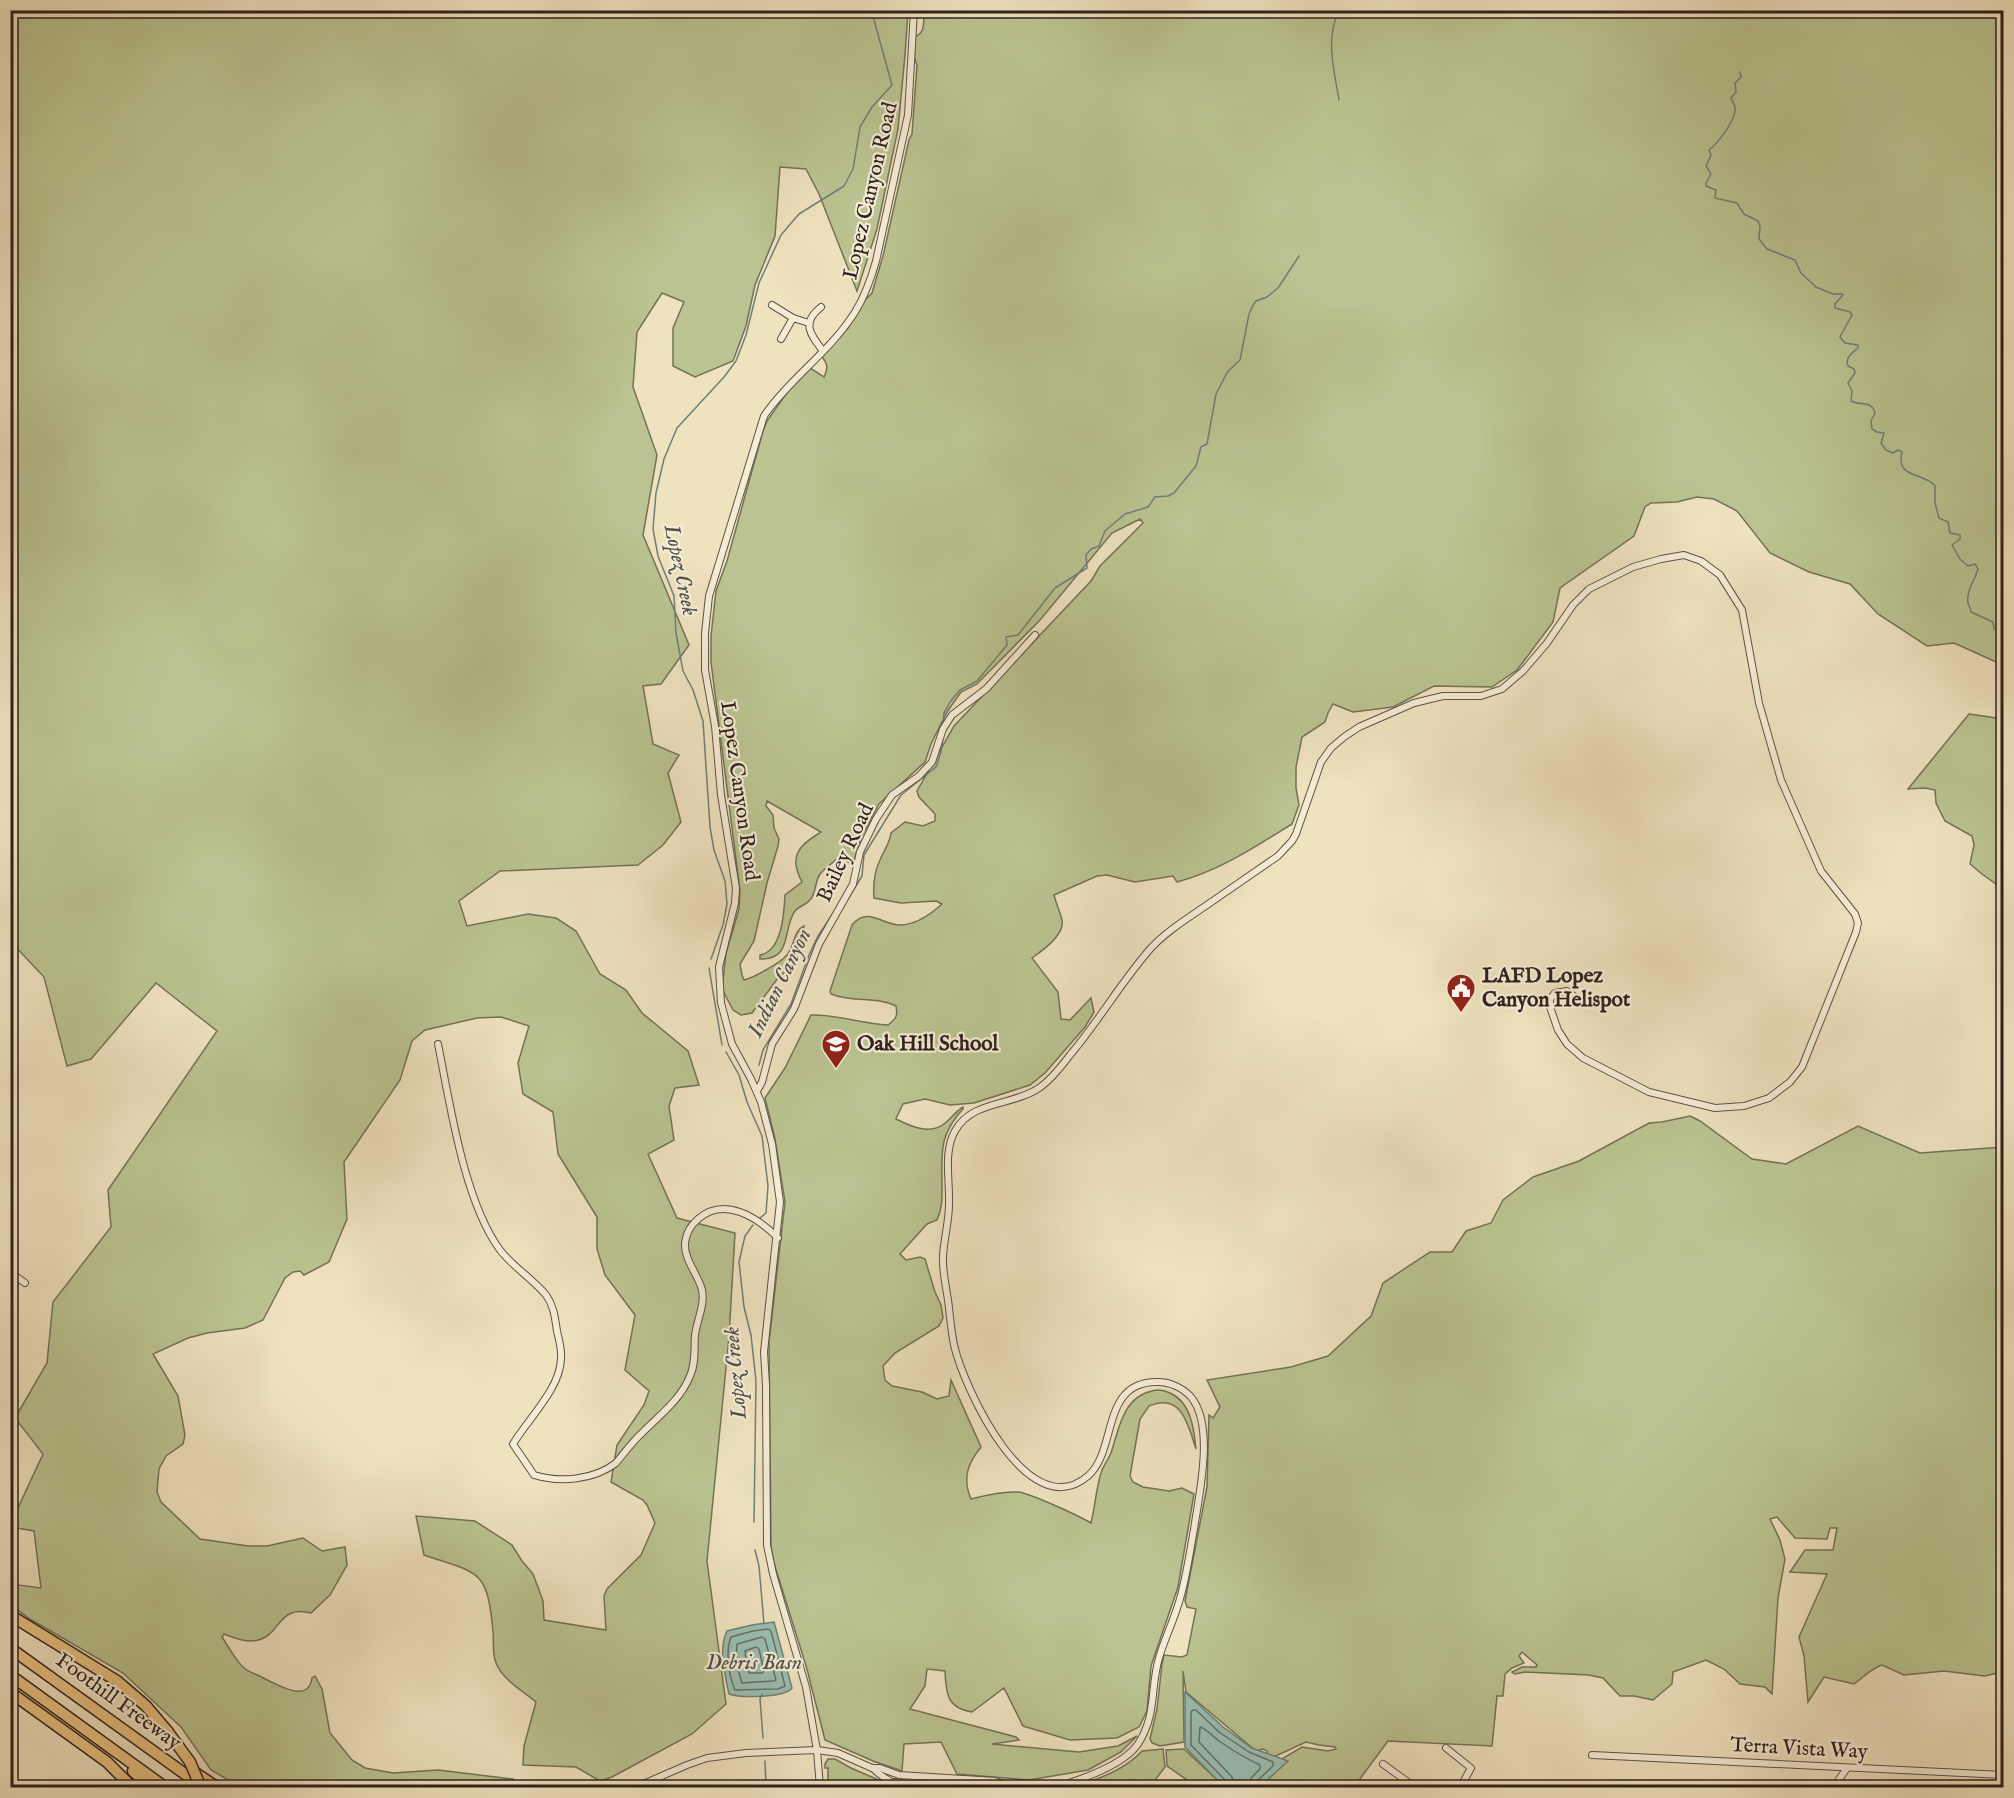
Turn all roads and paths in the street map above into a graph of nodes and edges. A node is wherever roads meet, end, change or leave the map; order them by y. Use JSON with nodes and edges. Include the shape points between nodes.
{"nodes":[{"id":1,"x":914,"y":10,"type":"edge"},
{"id":2,"x":772,"y":305,"type":"dead end"},
{"id":3,"x":821,"y":307,"type":"dead end"},
{"id":4,"x":793,"y":318,"type":"junction"},
{"id":5,"x":808,"y":323,"type":"junction"},
{"id":6,"x":781,"y":339,"type":"dead end"},
{"id":7,"x":823,"y":351,"type":"junction"},
{"id":8,"x":1035,"y":635,"type":"dead end"},
{"id":9,"x":1584,"y":1004,"type":"dead end"},
{"id":10,"x":438,"y":1044,"type":"dead end"},
{"id":11,"x":758,"y":1092,"type":"junction"},
{"id":12,"x":778,"y":1238,"type":"junction"},
{"id":13,"x":10,"y":1272,"type":"edge"},
{"id":14,"x":25,"y":1282,"type":"dead end"},
{"id":15,"x":10,"y":1616,"type":"edge"},
{"id":16,"x":10,"y":1648,"type":"edge"},
{"id":17,"x":10,"y":1675,"type":"edge"},
{"id":18,"x":10,"y":1692,"type":"edge"},
{"id":19,"x":108,"y":1719,"type":"junction"},
{"id":20,"x":94,"y":1736,"type":"junction"},
{"id":21,"x":1446,"y":1748,"type":"dead end"},
{"id":22,"x":817,"y":1750,"type":"junction"},
{"id":23,"x":1592,"y":1755,"type":"dead end"},
{"id":24,"x":1383,"y":1764,"type":"dead end"},
{"id":25,"x":872,"y":1768,"type":"junction"},
{"id":26,"x":1846,"y":1768,"type":"junction"},
{"id":27,"x":2004,"y":1775,"type":"edge"},
{"id":28,"x":893,"y":1782,"type":"junction"},
{"id":29,"x":1010,"y":1787,"type":"edge"},
{"id":30,"x":133,"y":1788,"type":"edge"},
{"id":31,"x":151,"y":1788,"type":"edge"},
{"id":32,"x":166,"y":1788,"type":"edge"},
{"id":33,"x":202,"y":1788,"type":"edge"},
{"id":34,"x":218,"y":1788,"type":"edge"},
{"id":35,"x":634,"y":1788,"type":"edge"},
{"id":36,"x":820,"y":1788,"type":"edge"},
{"id":37,"x":899,"y":1788,"type":"edge"},
{"id":38,"x":962,"y":1788,"type":"edge"},
{"id":39,"x":1053,"y":1788,"type":"edge"},
{"id":40,"x":1416,"y":1788,"type":"edge"},
{"id":41,"x":1460,"y":1788,"type":"edge"},
{"id":42,"x":1833,"y":1788,"type":"edge"}],
"edges":[{"from":1,"to":7,"type":"street","name":"Lopez Canyon Road","via":[[908,115],[876,261],[855,313]]},
{"from":2,"to":4,"type":"street"},
{"from":3,"to":5,"type":"street"},
{"from":4,"to":5,"type":"street"},
{"from":4,"to":6,"type":"street"},
{"from":5,"to":7,"type":"street"},
{"from":7,"to":11,"type":"street","name":"Lopez Canyon Road","via":[[764,416],[709,596],[705,633],[705,670],[736,888],[719,985],[732,1044]]},
{"from":8,"to":11,"type":"street","name":"Bailey Road","via":[[986,689],[952,715],[932,762],[892,795],[876,819],[860,852],[853,884],[819,944],[795,1009],[772,1044]]},
{"from":9,"to":39,"type":"street","via":[[1567,991],[1555,993],[1550,999],[1558,1030],[1583,1058],[1649,1092],[1716,1108],[1744,1106],[1769,1098],[1802,1067],[1856,932],[1855,914],[1821,871],[1781,780],[1760,703],[1742,610],[1720,575],[1701,561],[1684,555],[1633,567],[1589,589],[1523,671],[1502,689],[1480,696],[1443,696],[1414,703],[1344,737],[1321,762],[1300,823],[1286,848],[1162,937],[1044,1085],[976,1111],[954,1132],[948,1153],[950,1207],[943,1258],[953,1341],[976,1402],[1022,1469],[1036,1481],[1053,1486],[1081,1481],[1100,1459],[1116,1406],[1133,1388],[1146,1383],[1168,1383],[1186,1393],[1198,1408],[1202,1423],[1202,1476],[1186,1572],[1158,1660],[1146,1727],[1137,1745],[1122,1759]]},
{"from":10,"to":12,"type":"street","via":[[462,1156],[484,1220],[500,1250],[546,1295],[554,1314],[562,1357],[560,1372],[513,1444],[534,1475],[559,1479],[606,1471],[670,1406],[690,1377],[702,1290],[685,1249],[688,1232],[701,1216],[717,1209],[733,1209],[765,1226]]},
{"from":11,"to":12,"type":"street","name":"Lopez Canyon Road","via":[[779,1185]]},
{"from":12,"to":22,"type":"street","name":"Lopez Canyon Road","via":[[764,1352],[767,1545],[806,1687]]},
{"from":13,"to":14,"type":"street"},
{"from":15,"to":33,"type":"highway","bridge":true,"via":[[117,1681],[146,1706],[190,1762]]},
{"from":16,"to":19,"type":"highway","name":"Foothill Freeway"},
{"from":17,"to":20,"type":"highway","name":"Foothill Freeway"},
{"from":18,"to":30,"type":"highway","via":[[107,1762]]},
{"from":19,"to":33,"type":"highway","name":"Foothill Freeway"},
{"from":19,"to":34,"type":"highway","via":[[136,1732]]},
{"from":20,"to":31,"type":"highway"},
{"from":20,"to":32,"type":"highway","name":"Foothill Freeway"},
{"from":21,"to":41,"type":"street","via":[[1471,1768]]},
{"from":22,"to":25,"type":"street"},
{"from":22,"to":35,"type":"street","via":[[707,1758]]},
{"from":22,"to":36,"type":"street","name":"Lopez Canyon Road"},
{"from":23,"to":26,"type":"street","name":"Terra Vista Way"},
{"from":24,"to":40,"type":"street"},
{"from":25,"to":28,"type":"street"},
{"from":25,"to":29,"type":"street","via":[[904,1776],[995,1781]]},
{"from":26,"to":27,"type":"street","name":"Terra Vista Way"},
{"from":26,"to":42,"type":"street"},
{"from":28,"to":37,"type":"street"},
{"from":28,"to":38,"type":"street","via":[[953,1784]]}]}
